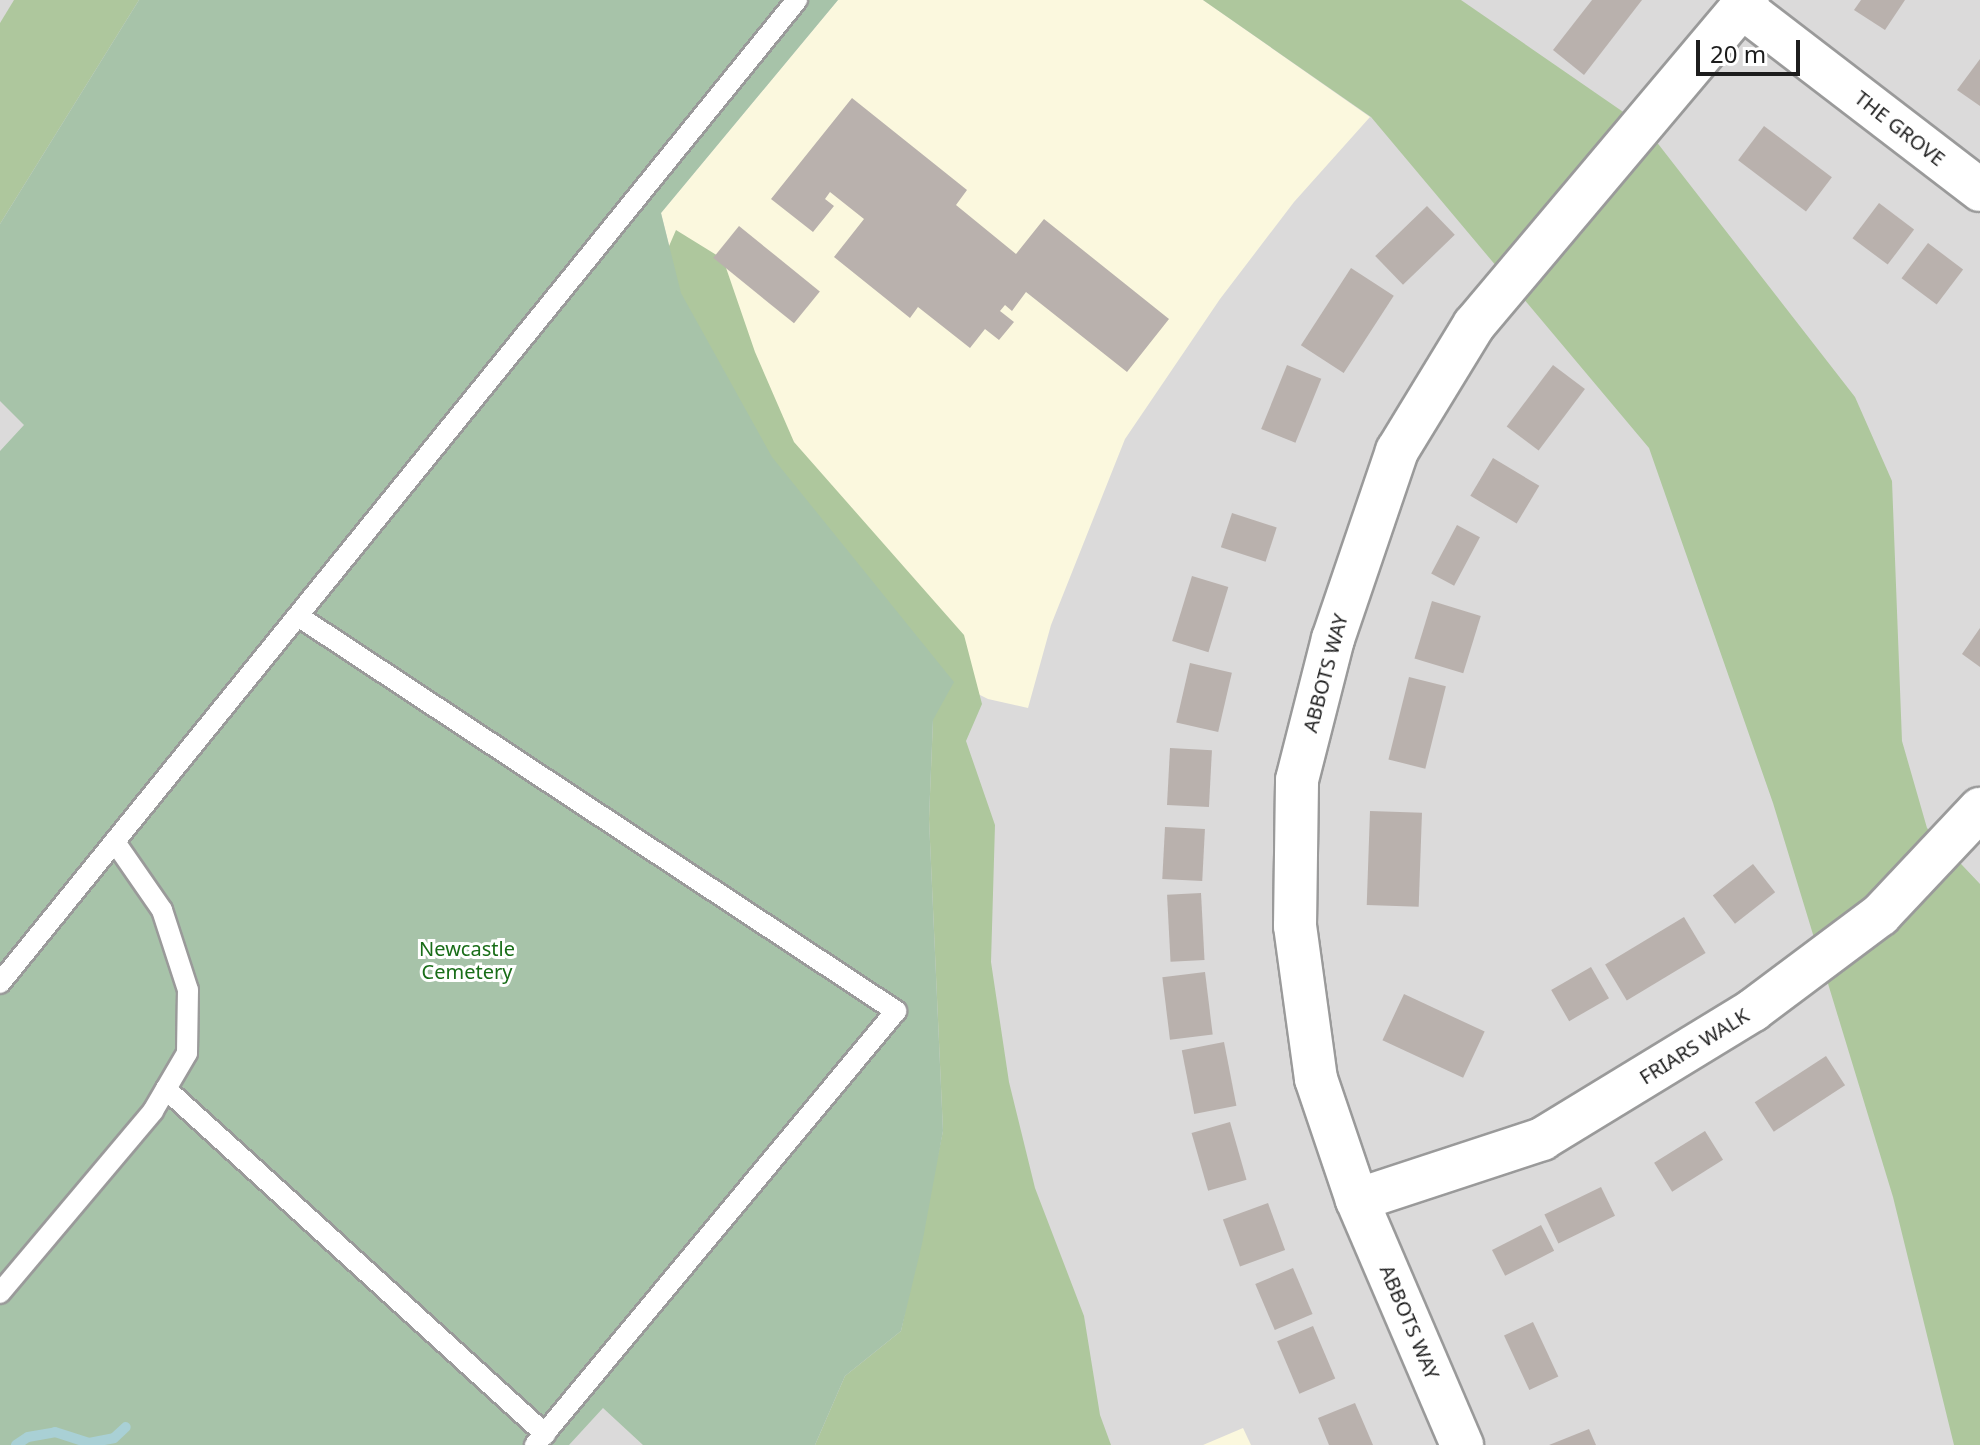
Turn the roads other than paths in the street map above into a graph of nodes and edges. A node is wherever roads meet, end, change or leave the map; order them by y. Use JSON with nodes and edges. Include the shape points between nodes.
{"nodes":[{"id":1,"x":797,"y":0,"type":"edge"},
{"id":2,"x":1746,"y":4,"type":"edge"},
{"id":3,"x":1980,"y":190,"type":"edge"},
{"id":4,"x":298,"y":616,"type":"junction"},
{"id":5,"x":1980,"y":809,"type":"edge"},
{"id":6,"x":115,"y":842,"type":"junction"},
{"id":7,"x":0,"y":983,"type":"edge"},
{"id":8,"x":166,"y":1089,"type":"junction"},
{"id":9,"x":1357,"y":1200,"type":"junction"},
{"id":10,"x":0,"y":1293,"type":"edge"},
{"id":11,"x":540,"y":1439,"type":"edge"},
{"id":12,"x":1462,"y":1445,"type":"edge"}],
"edges":[{"from":1,"to":4,"type":"lane"},
{"from":2,"to":3,"type":"street","name":"THE GROVE"},
{"from":2,"to":9,"type":"street","name":"ABBOTS WAY","via":[[1474,325],[1397,451],[1368,529],[1297,780],[1295,926],[1316,1079]]},
{"from":4,"to":6,"type":"lane"},
{"from":4,"to":11,"type":"lane","via":[[896,1011]]},
{"from":5,"to":9,"type":"street","name":"FRIARS WALK","via":[[1880,915],[1753,1010],[1542,1139]]},
{"from":6,"to":7,"type":"lane"},
{"from":6,"to":8,"type":"lane","via":[[162,910],[188,990],[187,1053]]},
{"from":8,"to":10,"type":"lane"},
{"from":8,"to":11,"type":"lane"},
{"from":9,"to":12,"type":"street","name":"ABBOTS WAY"}]}
